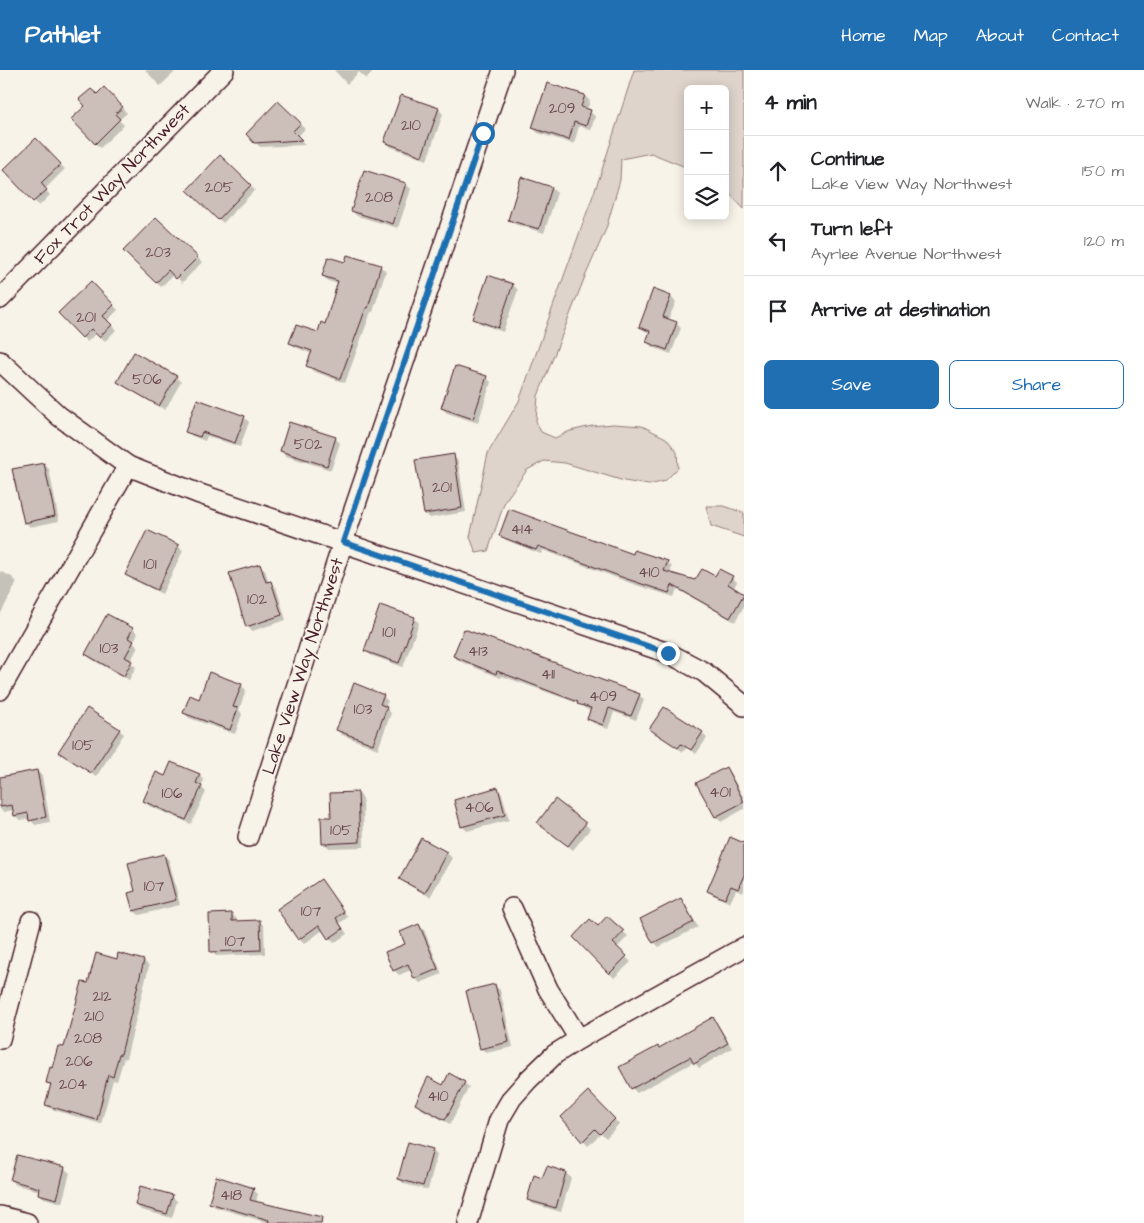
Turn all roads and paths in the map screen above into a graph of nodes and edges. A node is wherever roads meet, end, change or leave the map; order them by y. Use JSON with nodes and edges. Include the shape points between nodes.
{"nodes":[{"id":1,"x":224,"y":70,"type":"edge"},
{"id":2,"x":503,"y":70,"type":"edge"},
{"id":3,"x":0,"y":299,"type":"edge"},
{"id":4,"x":0,"y":361,"type":"edge"},
{"id":5,"x":128,"y":466,"type":"junction"},
{"id":6,"x":343,"y":542,"type":"junction"},
{"id":7,"x":0,"y":690,"type":"edge"},
{"id":8,"x":744,"y":706,"type":"edge"},
{"id":9,"x":248,"y":837,"type":"dead end"},
{"id":10,"x":512,"y":908,"type":"dead end"},
{"id":11,"x":31,"y":921,"type":"dead end"},
{"id":12,"x":744,"y":947,"type":"edge"},
{"id":13,"x":579,"y":1039,"type":"junction"},
{"id":14,"x":0,"y":1040,"type":"edge"},
{"id":15,"x":0,"y":1216,"type":"edge"},
{"id":16,"x":27,"y":1223,"type":"edge"},
{"id":17,"x":468,"y":1223,"type":"edge"}],
"edges":[{"from":1,"to":3,"type":"street","name":"Fox Trot Way Northwest"},
{"from":2,"to":6,"type":"street","name":"Lake View Way Northwest"},
{"from":4,"to":5,"type":"street","via":[[59,416]]},
{"from":5,"to":6,"type":"street"},
{"from":5,"to":7,"type":"street"},
{"from":6,"to":8,"type":"street","via":[[668,653],[704,672]]},
{"from":6,"to":9,"type":"street","name":"Lake View Way Northwest"},
{"from":10,"to":13,"type":"street","via":[[548,989]]},
{"from":11,"to":14,"type":"street"},
{"from":12,"to":13,"type":"street"},
{"from":13,"to":17,"type":"street","via":[[556,1054],[512,1098],[499,1120]]},
{"from":15,"to":16,"type":"street"}]}
